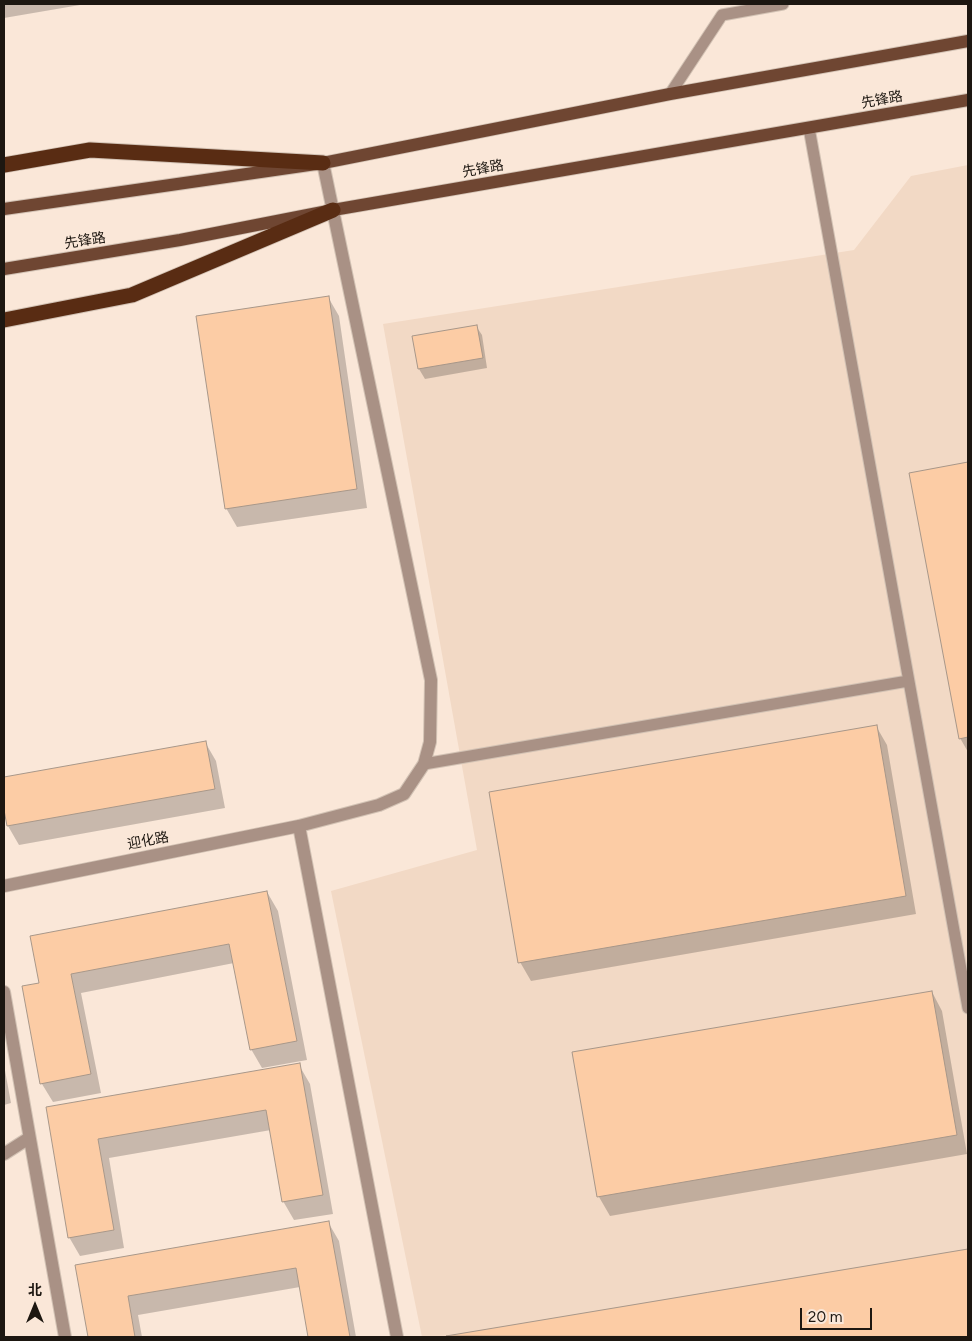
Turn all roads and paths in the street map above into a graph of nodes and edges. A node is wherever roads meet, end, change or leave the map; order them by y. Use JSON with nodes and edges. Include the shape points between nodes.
{"nodes":[{"id":1,"x":783,"y":4,"type":"edge"},
{"id":2,"x":968,"y":41,"type":"edge"},
{"id":3,"x":670,"y":94,"type":"junction"},
{"id":4,"x":968,"y":100,"type":"edge"},
{"id":5,"x":808,"y":128,"type":"junction"},
{"id":6,"x":323,"y":163,"type":"junction"},
{"id":7,"x":4,"y":165,"type":"edge"},
{"id":8,"x":4,"y":209,"type":"edge"},
{"id":9,"x":332,"y":210,"type":"junction"},
{"id":10,"x":4,"y":269,"type":"edge"},
{"id":11,"x":4,"y":320,"type":"edge"},
{"id":12,"x":908,"y":681,"type":"junction"},
{"id":13,"x":424,"y":764,"type":"junction"},
{"id":14,"x":299,"y":826,"type":"junction"},
{"id":15,"x":4,"y":886,"type":"edge"},
{"id":16,"x":4,"y":992,"type":"edge"},
{"id":17,"x":968,"y":1008,"type":"edge"},
{"id":18,"x":29,"y":1138,"type":"junction"},
{"id":19,"x":4,"y":1154,"type":"edge"},
{"id":20,"x":65,"y":1337,"type":"edge"},
{"id":21,"x":397,"y":1337,"type":"edge"}],
"edges":[{"from":1,"to":3,"type":"lane","via":[[722,15]]},
{"from":2,"to":3,"type":"main road"},
{"from":3,"to":6,"type":"main road"},
{"from":4,"to":5,"type":"main road","name":"先锋路"},
{"from":5,"to":9,"type":"main road","name":"先锋路"},
{"from":5,"to":12,"type":"lane"},
{"from":6,"to":7,"type":"highway","via":[[90,150]]},
{"from":6,"to":8,"type":"main road"},
{"from":6,"to":9,"type":"street","name":"迎化路"},
{"from":9,"to":10,"type":"main road","name":"先锋路","via":[[180,240]]},
{"from":9,"to":11,"type":"highway","via":[[132,295]]},
{"from":9,"to":13,"type":"street","name":"迎化路","via":[[431,680],[430,742]]},
{"from":12,"to":13,"type":"lane"},
{"from":12,"to":17,"type":"lane"},
{"from":13,"to":14,"type":"street","name":"迎化路","via":[[404,794],[379,805]]},
{"from":14,"to":15,"type":"street","name":"迎化路"},
{"from":14,"to":21,"type":"street"},
{"from":16,"to":18,"type":"street"},
{"from":18,"to":19,"type":"street"},
{"from":18,"to":20,"type":"street"}]}
